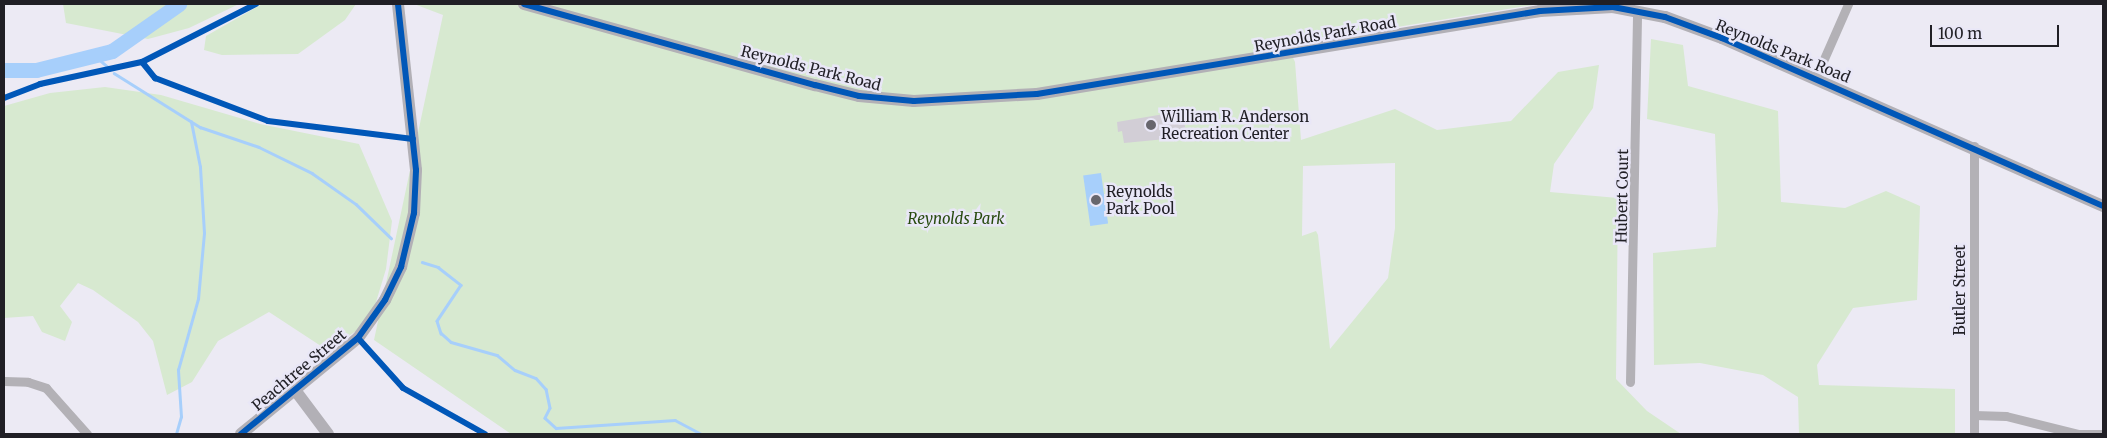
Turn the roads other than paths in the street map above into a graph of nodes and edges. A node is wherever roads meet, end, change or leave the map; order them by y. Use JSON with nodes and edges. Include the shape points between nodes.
{"nodes":[{"id":1,"x":398,"y":4,"type":"edge"},
{"id":2,"x":524,"y":4,"type":"edge"},
{"id":3,"x":1848,"y":4,"type":"edge"},
{"id":4,"x":1636,"y":10,"type":"junction"},
{"id":5,"x":1816,"y":77,"type":"junction"},
{"id":6,"x":1974,"y":146,"type":"junction"},
{"id":7,"x":2103,"y":206,"type":"edge"},
{"id":8,"x":4,"y":381,"type":"edge"},
{"id":9,"x":1630,"y":382,"type":"dead end"},
{"id":10,"x":296,"y":390,"type":"junction"},
{"id":11,"x":1974,"y":415,"type":"junction"},
{"id":12,"x":87,"y":434,"type":"edge"},
{"id":13,"x":242,"y":434,"type":"edge"},
{"id":14,"x":328,"y":434,"type":"edge"},
{"id":15,"x":1974,"y":434,"type":"edge"},
{"id":16,"x":2103,"y":434,"type":"edge"}],
"edges":[{"from":1,"to":10,"type":"main road","name":"Peachtree Street","via":[[416,170],[414,214],[405,254],[385,300],[358,338]]},
{"from":2,"to":4,"type":"main road","name":"Reynolds Park Road","via":[[859,96],[914,101],[1066,90],[1540,11],[1599,6]]},
{"from":3,"to":5,"type":"street"},
{"from":4,"to":5,"type":"main road","name":"Reynolds Park Road","via":[[1722,38]]},
{"from":4,"to":9,"type":"street","name":"Hubert Court"},
{"from":5,"to":6,"type":"main road","name":"Reynolds Park Road"},
{"from":6,"to":7,"type":"main road","name":"Reynolds Park Road"},
{"from":6,"to":11,"type":"street","name":"Butler Street"},
{"from":8,"to":12,"type":"street","via":[[28,382],[46,388]]},
{"from":10,"to":13,"type":"main road","name":"Peachtree Street"},
{"from":10,"to":14,"type":"main road"},
{"from":11,"to":15,"type":"street","name":"Butler Street"},
{"from":11,"to":16,"type":"street","via":[[2006,416],[2078,434]]}]}
